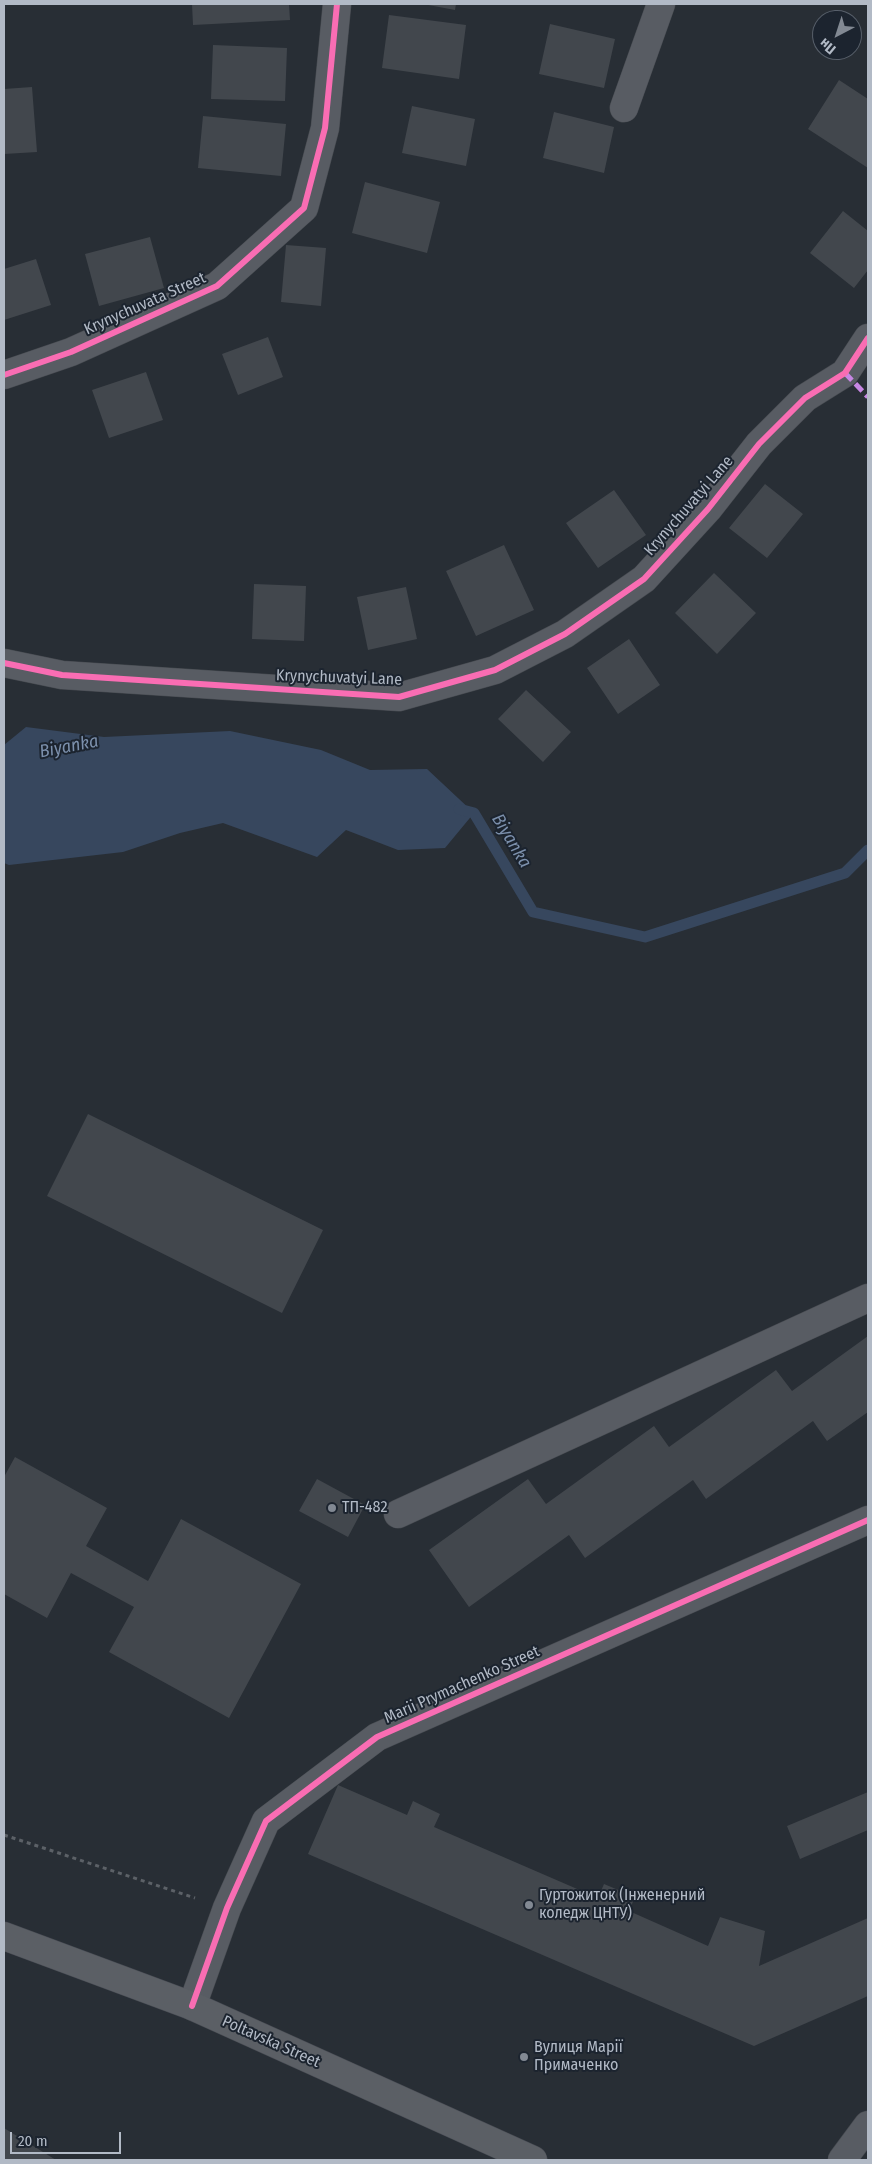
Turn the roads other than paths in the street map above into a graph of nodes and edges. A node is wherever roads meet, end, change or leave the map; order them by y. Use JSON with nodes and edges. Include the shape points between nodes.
{"nodes":[{"id":1,"x":337,"y":4,"type":"edge"},
{"id":2,"x":661,"y":4,"type":"edge"},
{"id":3,"x":624,"y":108,"type":"dead end"},
{"id":4,"x":868,"y":338,"type":"edge"},
{"id":5,"x":4,"y":375,"type":"edge"},
{"id":6,"x":4,"y":663,"type":"edge"},
{"id":7,"x":868,"y":1298,"type":"edge"},
{"id":8,"x":398,"y":1514,"type":"dead end"},
{"id":9,"x":868,"y":1520,"type":"edge"},
{"id":10,"x":4,"y":1936,"type":"edge"},
{"id":11,"x":192,"y":2006,"type":"junction"},
{"id":12,"x":868,"y":2125,"type":"edge"},
{"id":13,"x":533,"y":2160,"type":"edge"},
{"id":14,"x":842,"y":2160,"type":"edge"}],
"edges":[{"from":1,"to":5,"type":"street","name":"Krynychuvata Street","via":[[325,128],[304,208],[217,286],[71,352]]},
{"from":2,"to":3,"type":"street"},
{"from":4,"to":6,"type":"street","name":"Krynychuvatyi Lane","via":[[845,373],[804,398],[759,444],[708,509],[644,579],[565,634],[495,670],[399,697],[62,675]]},
{"from":7,"to":8,"type":"street"},
{"from":9,"to":11,"type":"street","name":"Marii Prymachenko Street","via":[[377,1738],[266,1821],[227,1908]]},
{"from":10,"to":11,"type":"main road","name":"Poltavska Street"},
{"from":11,"to":13,"type":"main road","name":"Poltavska Street"},
{"from":12,"to":14,"type":"street"}]}
